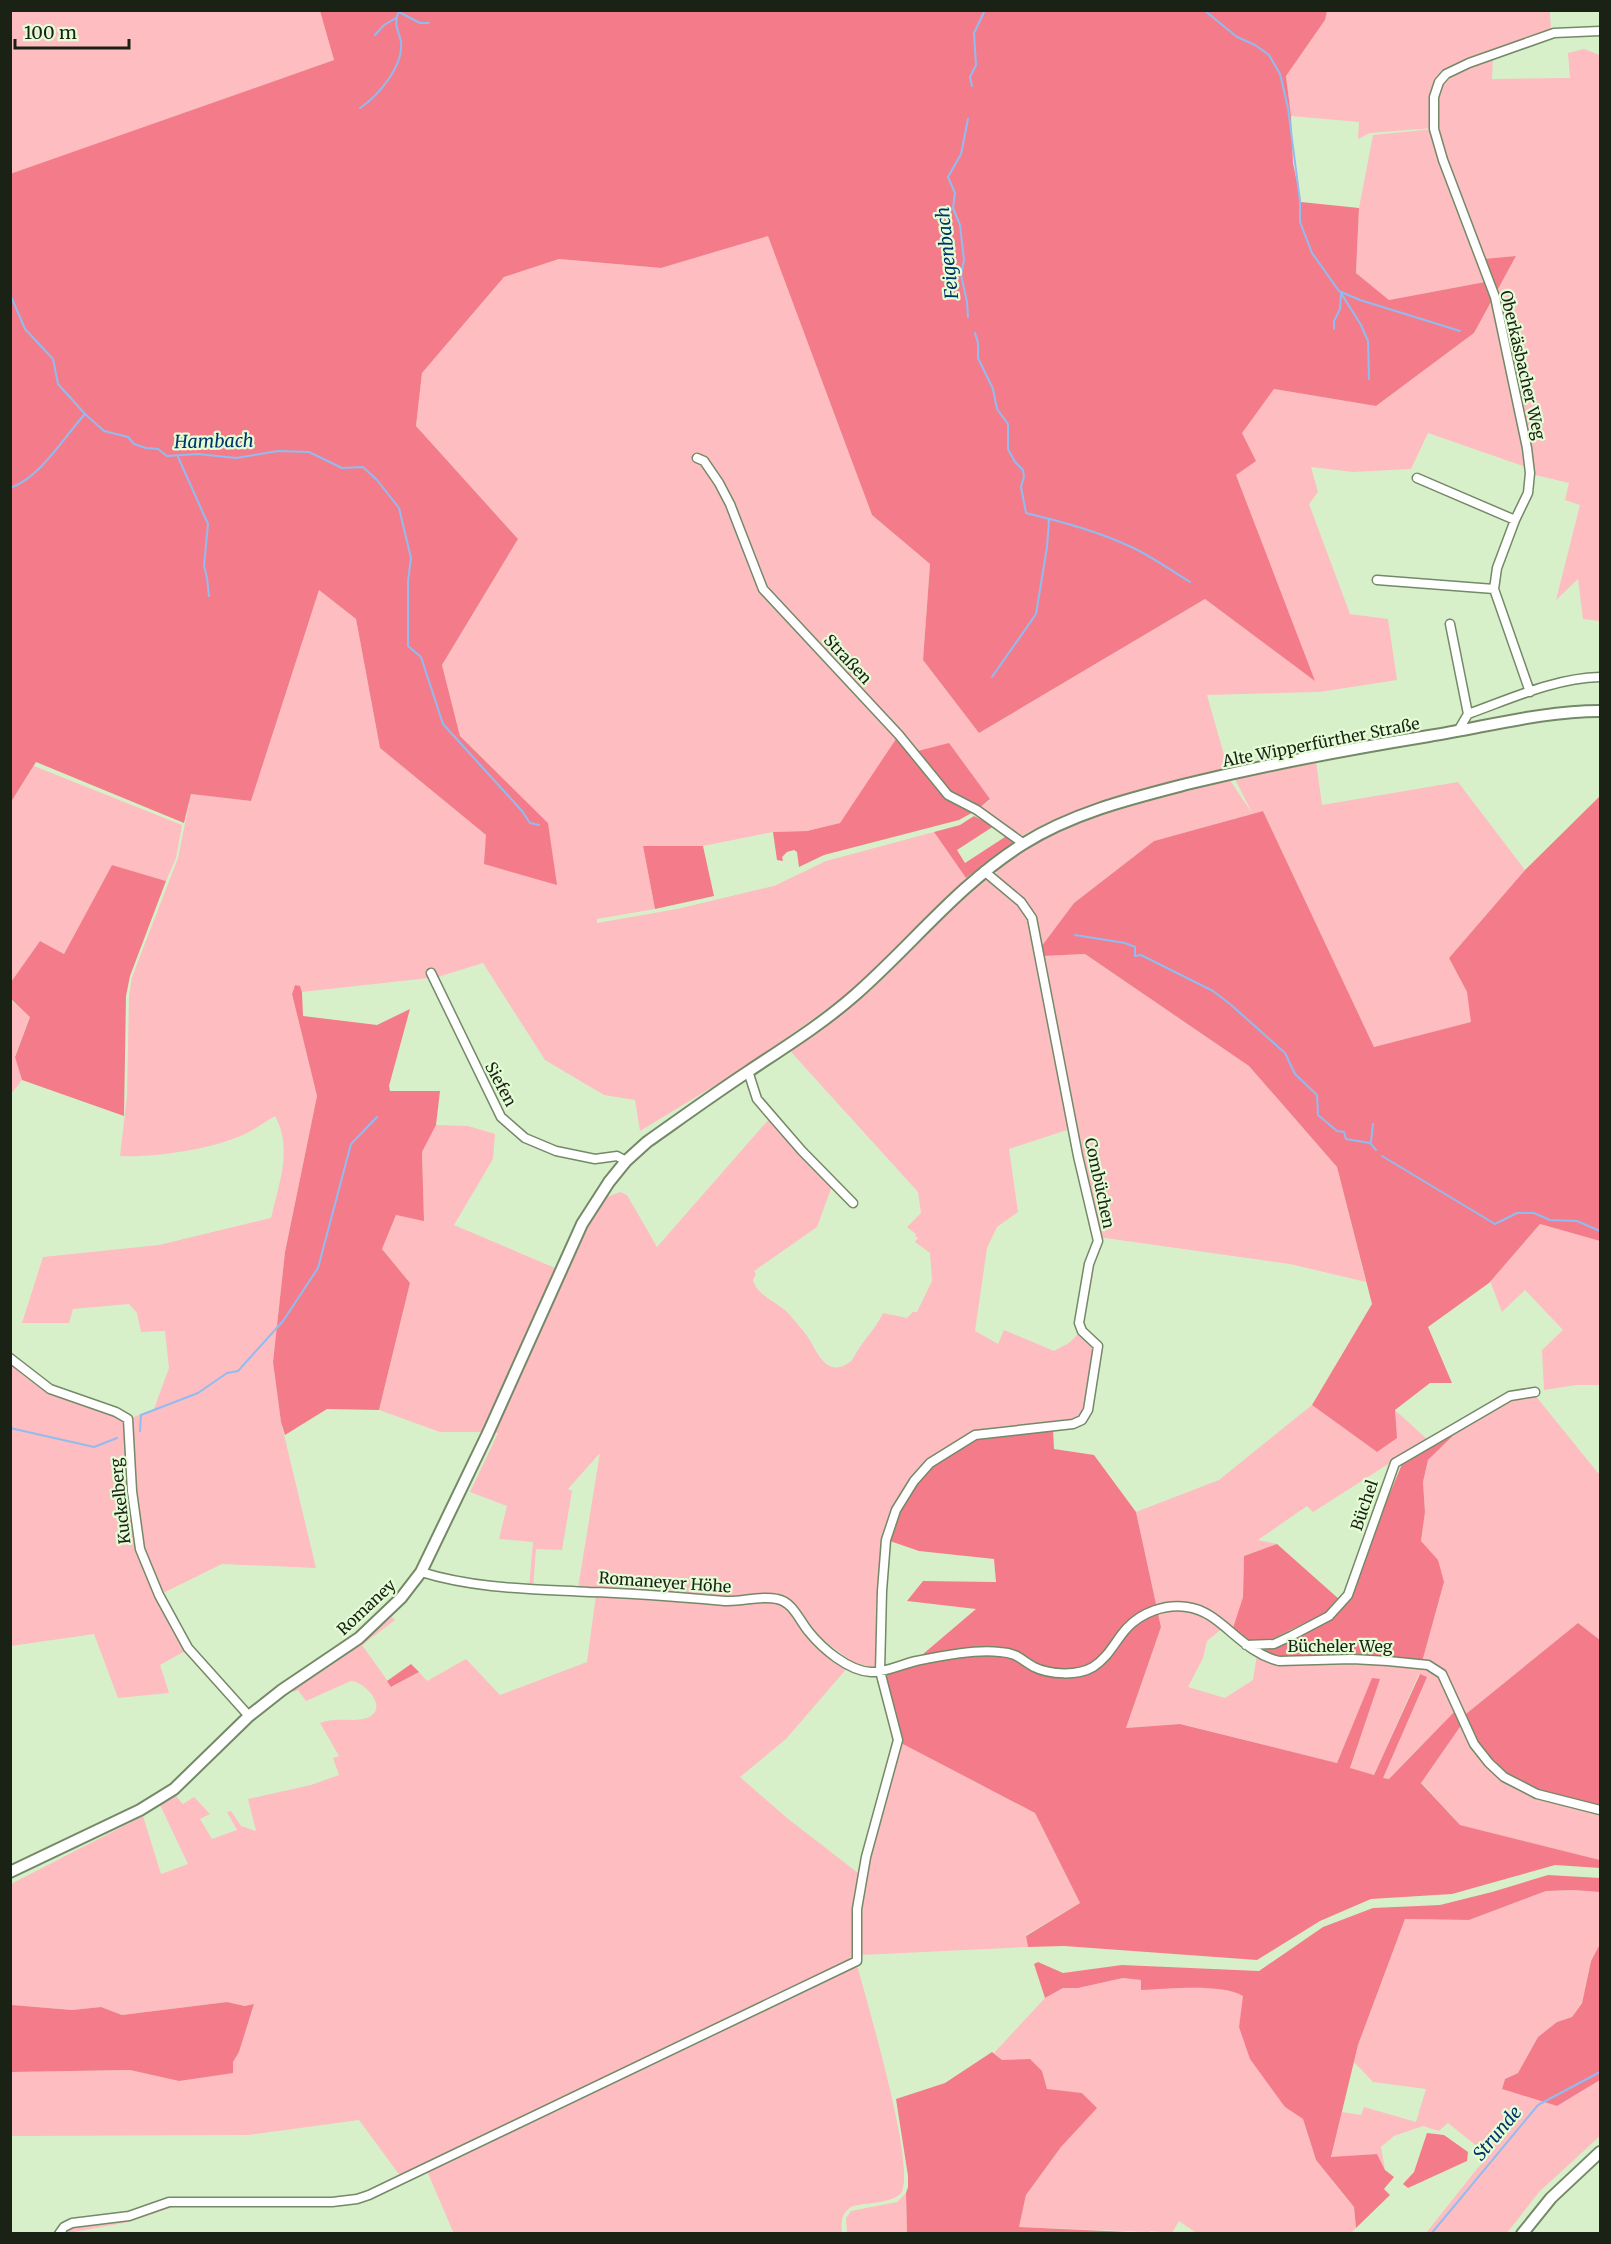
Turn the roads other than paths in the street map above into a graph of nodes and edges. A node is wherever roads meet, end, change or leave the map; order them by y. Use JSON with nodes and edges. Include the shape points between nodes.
{"nodes":[{"id":1,"x":1600,"y":31,"type":"edge"},
{"id":2,"x":697,"y":458,"type":"dead end"},
{"id":3,"x":1417,"y":477,"type":"dead end"},
{"id":4,"x":1515,"y":520,"type":"junction"},
{"id":5,"x":1377,"y":580,"type":"dead end"},
{"id":6,"x":1494,"y":589,"type":"junction"},
{"id":7,"x":1450,"y":624,"type":"dead end"},
{"id":8,"x":1600,"y":677,"type":"edge"},
{"id":9,"x":1530,"y":692,"type":"junction"},
{"id":10,"x":1600,"y":711,"type":"edge"},
{"id":11,"x":1468,"y":714,"type":"junction"},
{"id":12,"x":1458,"y":731,"type":"junction"},
{"id":13,"x":1024,"y":844,"type":"junction"},
{"id":14,"x":984,"y":871,"type":"junction"},
{"id":15,"x":431,"y":974,"type":"dead end"},
{"id":16,"x":748,"y":1071,"type":"junction"},
{"id":17,"x":626,"y":1161,"type":"junction"},
{"id":18,"x":853,"y":1203,"type":"dead end"},
{"id":19,"x":10,"y":1358,"type":"edge"},
{"id":20,"x":1535,"y":1392,"type":"dead end"},
{"id":21,"x":420,"y":1572,"type":"junction"},
{"id":22,"x":1246,"y":1646,"type":"junction"},
{"id":23,"x":880,"y":1671,"type":"junction"},
{"id":24,"x":249,"y":1716,"type":"junction"},
{"id":25,"x":1600,"y":1810,"type":"edge"},
{"id":26,"x":10,"y":1872,"type":"edge"},
{"id":27,"x":1600,"y":2152,"type":"edge"},
{"id":28,"x":59,"y":2234,"type":"edge"},
{"id":29,"x":1522,"y":2234,"type":"edge"}],
"edges":[{"from":1,"to":4,"type":"street","name":"Oberkäsbacher Weg","via":[[1554,33],[1506,49],[1446,74],[1434,97],[1434,129],[1495,297],[1527,448],[1528,492]]},
{"from":2,"to":13,"type":"street","name":"Straßen","via":[[704,461],[730,504],[763,589],[948,795]]},
{"from":3,"to":4,"type":"street"},
{"from":4,"to":6,"type":"street","name":"Oberkäsbacher Weg","via":[[1497,568]]},
{"from":5,"to":6,"type":"street"},
{"from":6,"to":9,"type":"street"},
{"from":7,"to":11,"type":"street"},
{"from":8,"to":9,"type":"street","via":[[1581,677]]},
{"from":9,"to":11,"type":"street"},
{"from":10,"to":12,"type":"main road","name":"Alte Wipperfürther Straße","via":[[1523,718]]},
{"from":11,"to":12,"type":"street"},
{"from":12,"to":13,"type":"main road","name":"Alte Wipperfürther Straße","via":[[1231,773],[1119,802],[1052,828]]},
{"from":13,"to":14,"type":"main road","name":"Alte Wipperfürther Straße"},
{"from":14,"to":16,"type":"main road","name":"Alte Wipperfürther Straße","via":[[854,996]]},
{"from":14,"to":23,"type":"street","name":"Combüchen","via":[[1021,902],[1032,918],[1098,1241],[1089,1264],[1079,1323],[1098,1346],[1088,1410],[1082,1420],[1063,1426],[975,1436],[930,1462],[914,1481],[896,1510],[886,1540]]},
{"from":15,"to":17,"type":"street","name":"Siefen","via":[[501,1117],[525,1138],[556,1152],[595,1159],[617,1156]]},
{"from":16,"to":17,"type":"main road","name":"Romaney","via":[[649,1140]]},
{"from":16,"to":18,"type":"street","via":[[757,1099]]},
{"from":17,"to":21,"type":"main road","name":"Romaney","via":[[582,1224]]},
{"from":19,"to":24,"type":"street","name":"Kuckelberg","via":[[50,1389],[129,1419],[132,1491],[140,1549],[188,1648]]},
{"from":20,"to":22,"type":"street","name":"Büchel","via":[[1510,1396],[1395,1463],[1348,1595],[1329,1617],[1291,1636],[1274,1644]]},
{"from":21,"to":23,"type":"street","name":"Romaneyer Höhe","via":[[457,1582],[534,1590],[735,1602],[775,1598],[788,1604],[810,1634],[837,1656],[864,1671]]},
{"from":21,"to":24,"type":"main road","name":"Romaney","via":[[401,1598],[359,1638]]},
{"from":22,"to":23,"type":"street","name":"Bücheler Weg","via":[[1207,1612],[1171,1606],[1147,1612],[1128,1627],[1106,1657],[1091,1668],[1067,1674],[1036,1668],[1013,1653],[987,1650]]},
{"from":22,"to":25,"type":"street","name":"Bücheler Weg","via":[[1279,1661],[1361,1660],[1428,1665],[1442,1674],[1474,1744],[1504,1777],[1538,1794]]},
{"from":23,"to":28,"type":"street","via":[[898,1740],[864,1868],[857,1909],[857,1961],[369,2195],[332,2202],[169,2202],[129,2216],[72,2223]]},
{"from":24,"to":26,"type":"main road","name":"Romaney","via":[[174,1789],[140,1810]]},
{"from":27,"to":29,"type":"main road","via":[[1551,2198]]}]}
